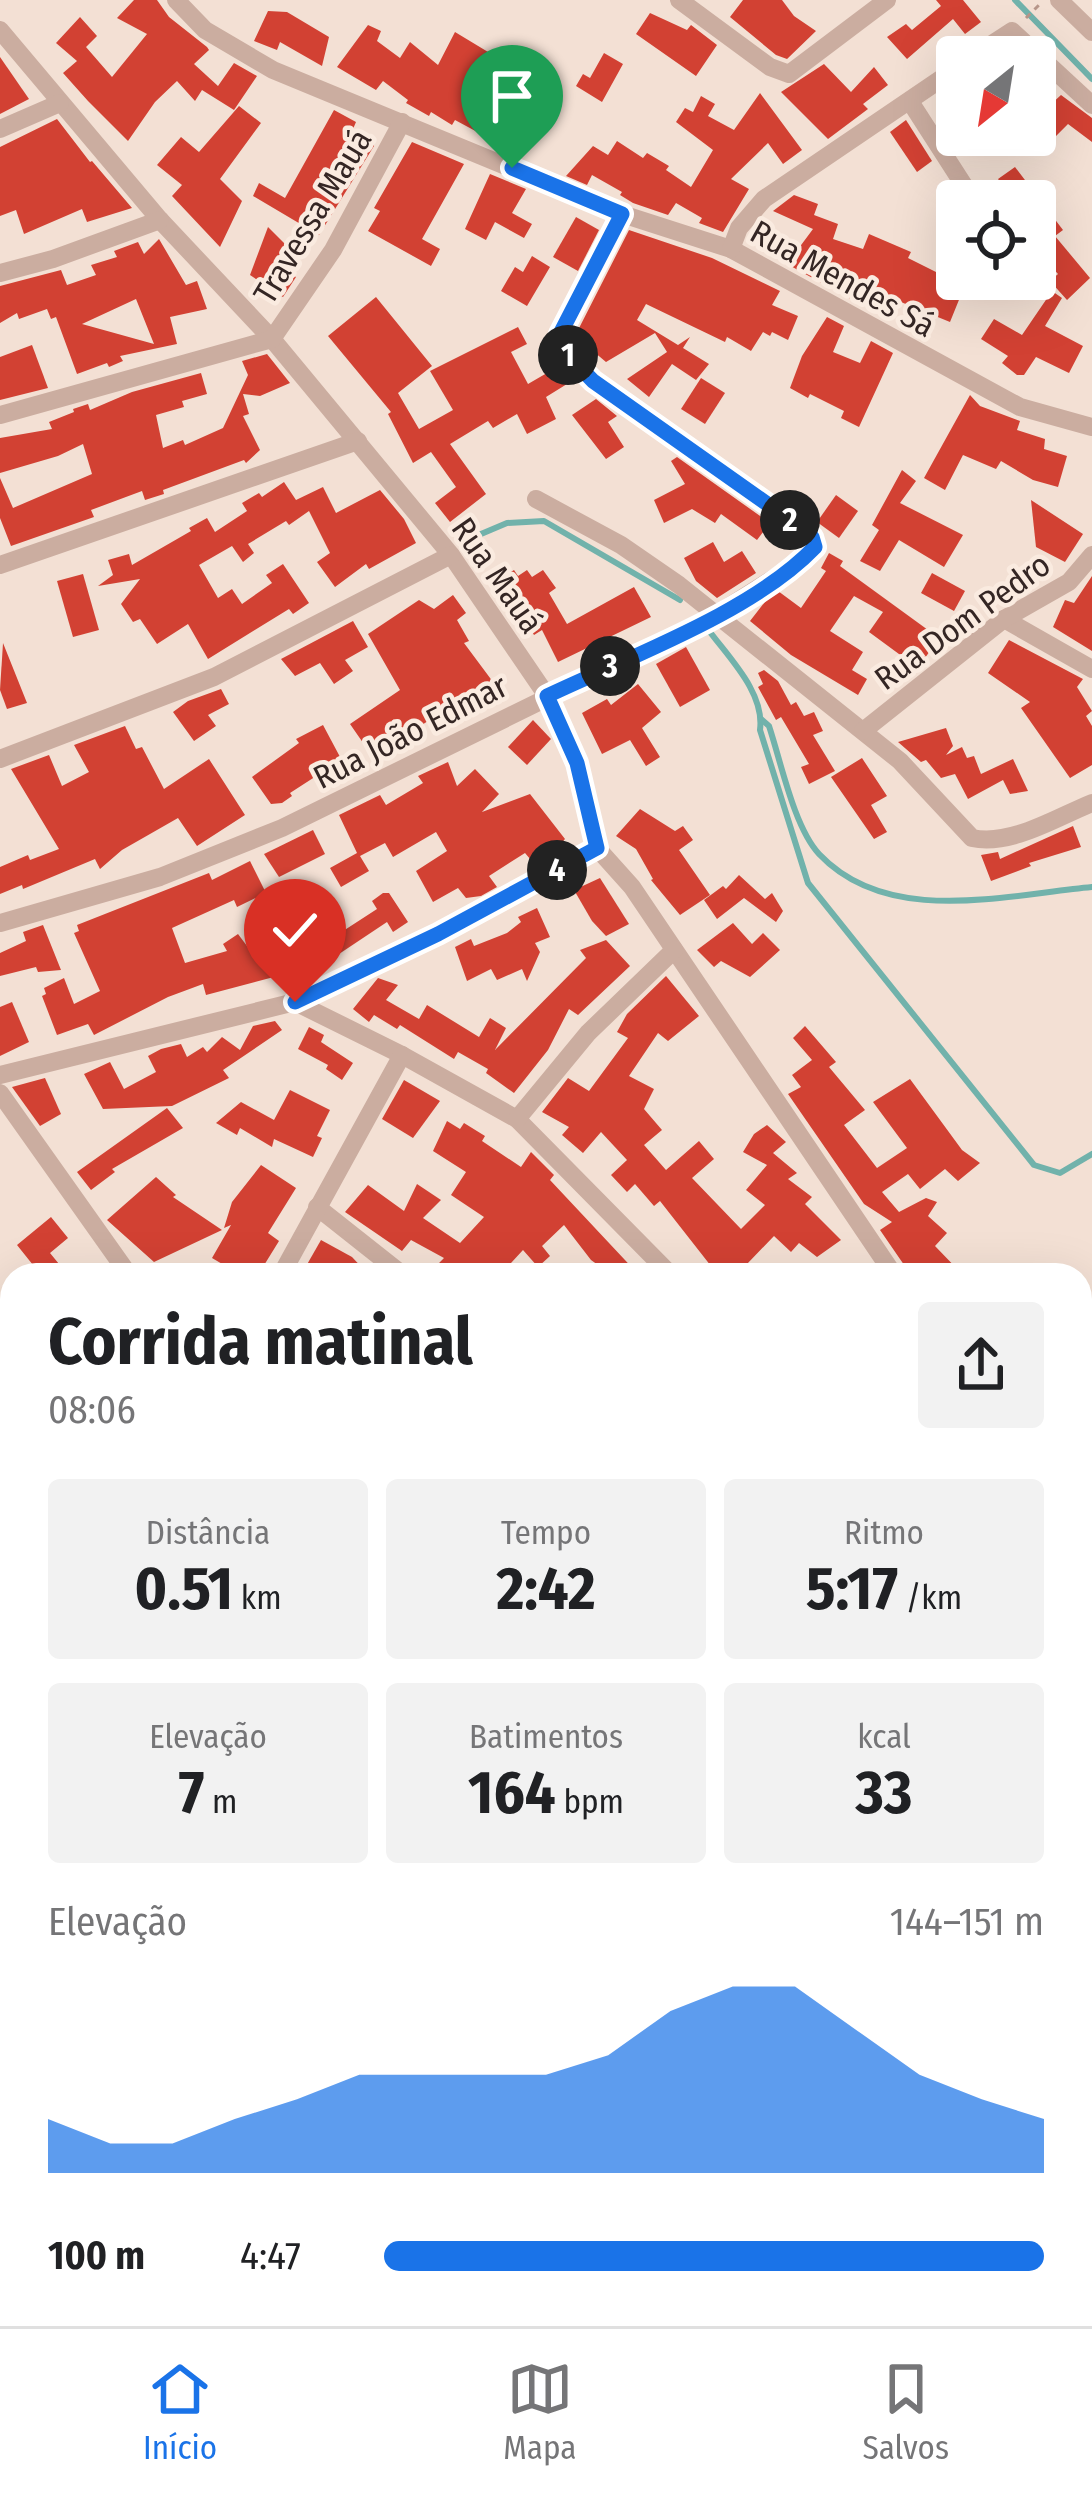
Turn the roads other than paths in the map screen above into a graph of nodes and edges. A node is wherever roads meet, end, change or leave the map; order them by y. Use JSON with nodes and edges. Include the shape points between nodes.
{"nodes":[{"id":1,"x":176,"y":0,"type":"edge"},
{"id":2,"x":679,"y":0,"type":"edge"},
{"id":3,"x":886,"y":0,"type":"edge"},
{"id":4,"x":1059,"y":0,"type":"edge"},
{"id":5,"x":0,"y":29,"type":"edge"},
{"id":6,"x":1092,"y":32,"type":"edge"},
{"id":7,"x":1056,"y":72,"type":"edge"},
{"id":8,"x":936,"y":84,"type":"edge"},
{"id":9,"x":60,"y":103,"type":"junction"},
{"id":10,"x":911,"y":103,"type":"junction"},
{"id":11,"x":1092,"y":105,"type":"edge"},
{"id":12,"x":402,"y":122,"type":"junction"},
{"id":13,"x":0,"y":129,"type":"edge"},
{"id":14,"x":960,"y":180,"type":"edge"},
{"id":15,"x":622,"y":214,"type":"junction"},
{"id":16,"x":160,"y":220,"type":"junction"},
{"id":17,"x":731,"y":249,"type":"junction"},
{"id":18,"x":0,"y":273,"type":"edge"},
{"id":19,"x":272,"y":340,"type":"junction"},
{"id":20,"x":0,"y":416,"type":"edge"},
{"id":21,"x":1092,"y":428,"type":"edge"},
{"id":22,"x":358,"y":441,"type":"junction"},
{"id":23,"x":536,"y":499,"type":"dead end"},
{"id":24,"x":451,"y":555,"type":"junction"},
{"id":25,"x":1092,"y":555,"type":"edge"},
{"id":26,"x":0,"y":565,"type":"edge"},
{"id":27,"x":715,"y":616,"type":"junction"},
{"id":28,"x":1004,"y":619,"type":"junction"},
{"id":29,"x":1092,"y":669,"type":"edge"},
{"id":30,"x":547,"y":696,"type":"junction"},
{"id":31,"x":862,"y":731,"type":"junction"},
{"id":32,"x":0,"y":759,"type":"edge"},
{"id":33,"x":1092,"y":803,"type":"edge"},
{"id":34,"x":597,"y":848,"type":"junction"},
{"id":35,"x":0,"y":923,"type":"edge"},
{"id":36,"x":674,"y":950,"type":"junction"},
{"id":37,"x":295,"y":1002,"type":"junction"},
{"id":38,"x":402,"y":1055,"type":"junction"},
{"id":39,"x":0,"y":1075,"type":"edge"},
{"id":40,"x":0,"y":1094,"type":"edge"},
{"id":41,"x":517,"y":1119,"type":"junction"},
{"id":42,"x":317,"y":1207,"type":"junction"},
{"id":43,"x":120,"y":1263,"type":"edge"},
{"id":44,"x":287,"y":1263,"type":"edge"},
{"id":45,"x":388,"y":1263,"type":"edge"},
{"id":46,"x":659,"y":1263,"type":"edge"},
{"id":47,"x":886,"y":1263,"type":"edge"}],
"edges":[{"from":1,"to":12,"type":"street","name":"Rua Mendes Sá","via":[[205,30],[274,70]]},
{"from":2,"to":3,"type":"street","via":[[789,74]]},
{"from":4,"to":6,"type":"street"},
{"from":5,"to":9,"type":"street","name":"Rua Mauá"},
{"from":7,"to":11,"type":"street"},
{"from":8,"to":10,"type":"street"},
{"from":9,"to":13,"type":"street"},
{"from":9,"to":16,"type":"street","name":"Rua Mauá"},
{"from":10,"to":14,"type":"street"},
{"from":10,"to":17,"type":"street","via":[[764,199]]},
{"from":12,"to":15,"type":"street","name":"Rua Mendes Sá"},
{"from":12,"to":19,"type":"street","name":"Travessa Mauá","via":[[334,250]]},
{"from":15,"to":17,"type":"street","name":"Rua Mendes Sá"},
{"from":15,"to":27,"type":"street","name":"Rua João Edmar","via":[[560,334],[568,355],[812,537],[815,547]]},
{"from":16,"to":18,"type":"street"},
{"from":16,"to":19,"type":"street","name":"Rua Mauá"},
{"from":17,"to":21,"type":"street","name":"Rua Mendes Sá","via":[[1020,407]]},
{"from":19,"to":20,"type":"street"},
{"from":19,"to":22,"type":"street","name":"Rua Mauá"},
{"from":22,"to":24,"type":"street","name":"Rua Mauá"},
{"from":22,"to":26,"type":"street"},
{"from":23,"to":27,"type":"street","via":[[621,545]]},
{"from":24,"to":30,"type":"street","name":"Rua Mauá"},
{"from":24,"to":32,"type":"street","via":[[214,677]]},
{"from":25,"to":28,"type":"street","name":"Rua Dom Pedro","via":[[1069,582]]},
{"from":27,"to":30,"type":"street","name":"Rua João Edmar"},
{"from":27,"to":31,"type":"street"},
{"from":28,"to":29,"type":"street"},
{"from":28,"to":31,"type":"street","name":"Rua Dom Pedro"},
{"from":30,"to":34,"type":"street","name":"Rua Mauá","via":[[577,763]]},
{"from":30,"to":35,"type":"street","name":"Rua João Edmar","via":[[282,829],[160,877]]},
{"from":31,"to":33,"type":"street","via":[[972,838],[1012,837]]},
{"from":34,"to":36,"type":"street","name":"Rua Mauá"},
{"from":34,"to":37,"type":"street"},
{"from":36,"to":41,"type":"street","via":[[588,1033]]},
{"from":36,"to":47,"type":"street","name":"Rua Mauá"},
{"from":37,"to":38,"type":"street"},
{"from":37,"to":39,"type":"street"},
{"from":38,"to":41,"type":"street"},
{"from":38,"to":42,"type":"street"},
{"from":40,"to":43,"type":"street"},
{"from":41,"to":46,"type":"street"},
{"from":42,"to":44,"type":"street"},
{"from":42,"to":45,"type":"street"}]}
